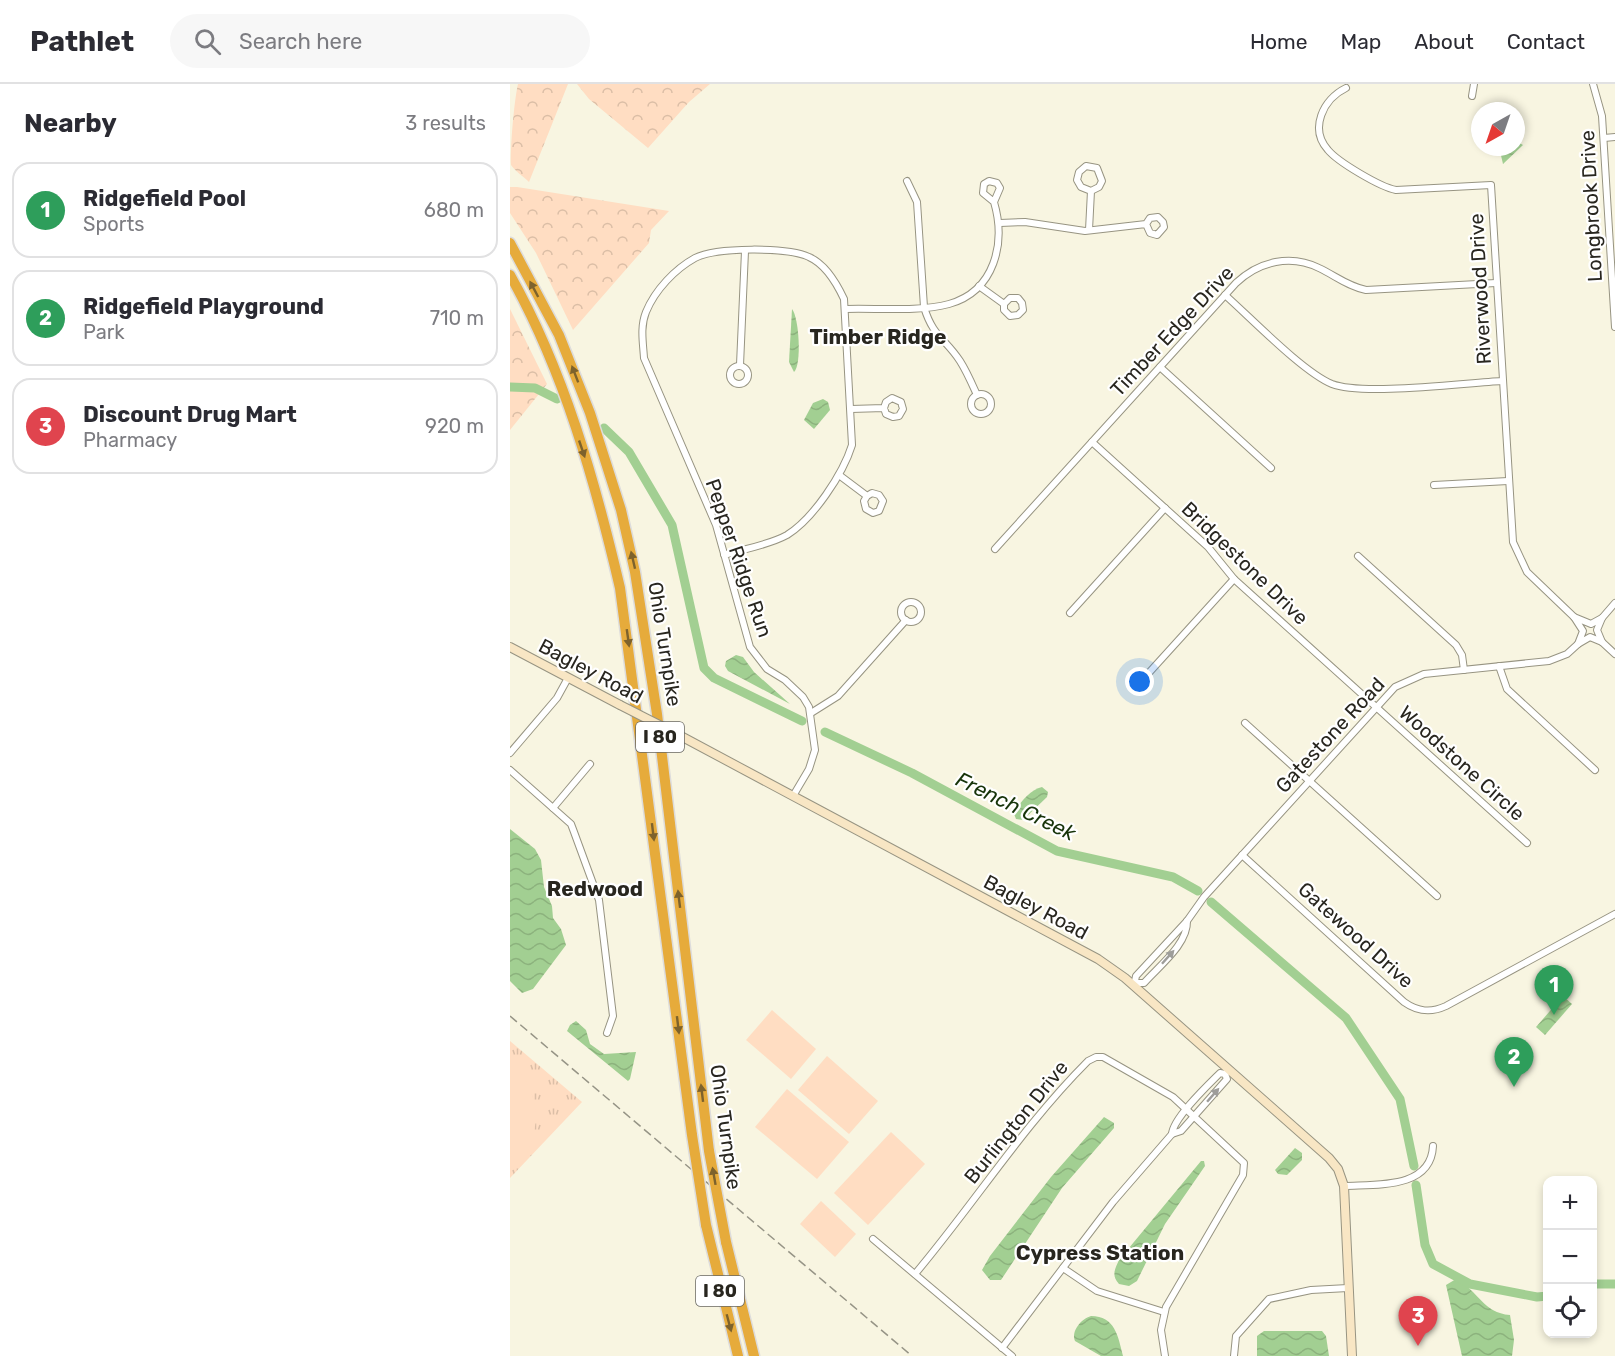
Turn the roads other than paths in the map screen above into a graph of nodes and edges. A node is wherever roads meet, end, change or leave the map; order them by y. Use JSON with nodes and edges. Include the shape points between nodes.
{"nodes":[{"id":1,"x":1474,"y":84,"type":"edge"},
{"id":2,"x":1593,"y":84,"type":"edge"},
{"id":3,"x":1346,"y":88,"type":"dead end"},
{"id":4,"x":1472,"y":96,"type":"dead end"},
{"id":5,"x":1615,"y":137,"type":"edge"},
{"id":6,"x":1604,"y":138,"type":"junction"},
{"id":7,"x":907,"y":181,"type":"dead end"},
{"id":8,"x":1091,"y":191,"type":"junction"},
{"id":9,"x":994,"y":202,"type":"dead end"},
{"id":10,"x":1000,"y":223,"type":"junction"},
{"id":11,"x":1146,"y":224,"type":"dead end"},
{"id":12,"x":1089,"y":230,"type":"junction"},
{"id":13,"x":510,"y":243,"type":"edge"},
{"id":14,"x":745,"y":251,"type":"junction"},
{"id":15,"x":1613,"y":257,"type":"edge"},
{"id":16,"x":510,"y":275,"type":"edge"},
{"id":17,"x":1496,"y":283,"type":"junction"},
{"id":18,"x":980,"y":286,"type":"junction"},
{"id":19,"x":1225,"y":295,"type":"junction"},
{"id":20,"x":1004,"y":304,"type":"dead end"},
{"id":21,"x":924,"y":307,"type":"junction"},
{"id":22,"x":846,"y":309,"type":"junction"},
{"id":23,"x":1615,"y":327,"type":"edge"},
{"id":24,"x":740,"y":366,"type":"dead end"},
{"id":25,"x":1160,"y":368,"type":"junction"},
{"id":26,"x":1502,"y":381,"type":"junction"},
{"id":27,"x":977,"y":395,"type":"dead end"},
{"id":28,"x":884,"y":408,"type":"dead end"},
{"id":29,"x":851,"y":409,"type":"junction"},
{"id":30,"x":1092,"y":442,"type":"junction"},
{"id":31,"x":1271,"y":468,"type":"dead end"},
{"id":32,"x":839,"y":475,"type":"junction"},
{"id":33,"x":1508,"y":481,"type":"junction"},
{"id":34,"x":1434,"y":485,"type":"dead end"},
{"id":35,"x":867,"y":496,"type":"dead end"},
{"id":36,"x":1165,"y":508,"type":"junction"},
{"id":37,"x":995,"y":549,"type":"dead end"},
{"id":38,"x":724,"y":555,"type":"junction"},
{"id":39,"x":1358,"y":556,"type":"dead end"},
{"id":40,"x":1234,"y":579,"type":"junction"},
{"id":41,"x":1615,"y":603,"type":"edge"},
{"id":42,"x":1070,"y":613,"type":"dead end"},
{"id":43,"x":1574,"y":617,"type":"junction"},
{"id":44,"x":1602,"y":618,"type":"junction"},
{"id":45,"x":906,"y":620,"type":"dead end"},
{"id":46,"x":1591,"y":624,"type":"junction"},
{"id":47,"x":1597,"y":630,"type":"junction"},
{"id":48,"x":1583,"y":631,"type":"junction"},
{"id":49,"x":1590,"y":637,"type":"junction"},
{"id":50,"x":1602,"y":642,"type":"junction"},
{"id":51,"x":1578,"y":644,"type":"junction"},
{"id":52,"x":510,"y":647,"type":"edge"},
{"id":53,"x":1615,"y":654,"type":"edge"},
{"id":54,"x":1499,"y":666,"type":"junction"},
{"id":55,"x":1464,"y":670,"type":"junction"},
{"id":56,"x":1146,"y":676,"type":"dead end"},
{"id":57,"x":568,"y":678,"type":"junction"},
{"id":58,"x":1376,"y":707,"type":"junction"},
{"id":59,"x":811,"y":713,"type":"junction"},
{"id":60,"x":1245,"y":723,"type":"dead end"},
{"id":61,"x":510,"y":753,"type":"edge"},
{"id":62,"x":590,"y":764,"type":"dead end"},
{"id":63,"x":510,"y":770,"type":"edge"},
{"id":64,"x":1595,"y":770,"type":"dead end"},
{"id":65,"x":1309,"y":781,"type":"junction"},
{"id":66,"x":794,"y":796,"type":"junction"},
{"id":67,"x":553,"y":808,"type":"junction"},
{"id":68,"x":1527,"y":843,"type":"dead end"},
{"id":69,"x":1242,"y":855,"type":"junction"},
{"id":70,"x":1437,"y":896,"type":"dead end"},
{"id":71,"x":1615,"y":914,"type":"edge"},
{"id":72,"x":1187,"y":921,"type":"junction"},
{"id":73,"x":1135,"y":984,"type":"junction"},
{"id":74,"x":607,"y":1033,"type":"dead end"},
{"id":75,"x":1227,"y":1072,"type":"junction"},
{"id":76,"x":1187,"y":1110,"type":"junction"},
{"id":77,"x":1194,"y":1116,"type":"junction"},
{"id":78,"x":1172,"y":1134,"type":"junction"},
{"id":79,"x":1433,"y":1146,"type":"dead end"},
{"id":80,"x":1344,"y":1186,"type":"junction"},
{"id":81,"x":873,"y":1239,"type":"dead end"},
{"id":82,"x":1063,"y":1268,"type":"junction"},
{"id":83,"x":915,"y":1274,"type":"junction"},
{"id":84,"x":1348,"y":1288,"type":"junction"},
{"id":85,"x":1164,"y":1312,"type":"junction"},
{"id":86,"x":1002,"y":1348,"type":"junction"},
{"id":87,"x":738,"y":1356,"type":"edge"},
{"id":88,"x":754,"y":1356,"type":"edge"},
{"id":89,"x":1012,"y":1356,"type":"edge"},
{"id":90,"x":1165,"y":1356,"type":"edge"},
{"id":91,"x":1234,"y":1356,"type":"edge"},
{"id":92,"x":1352,"y":1356,"type":"edge"}],
"edges":[{"from":1,"to":4,"type":"street"},
{"from":2,"to":6,"type":"street","name":"Longbrook Drive","via":[[1601,105]]},
{"from":3,"to":17,"type":"street","name":"Riverwood Drive","via":[[1331,98],[1320,119],[1321,138],[1334,156],[1396,190],[1491,185]]},
{"from":5,"to":6,"type":"street"},
{"from":6,"to":15,"type":"street","name":"Longbrook Drive"},
{"from":7,"to":21,"type":"street","via":[[917,202]]},
{"from":8,"to":8,"type":"street","via":[[1099,187],[1101,174],[1097,168],[1086,166],[1077,180],[1081,187]]},
{"from":8,"to":12,"type":"street"},
{"from":9,"to":10,"type":"street"},
{"from":10,"to":12,"type":"street"},
{"from":10,"to":18,"type":"street","via":[[998,252]]},
{"from":11,"to":12,"type":"street"},
{"from":88,"to":13,"type":"highway","name":"Ohio Turnpike","number":"I 80","one_way":true,"bridge":true,"via":[[709,1151],[657,714],[635,572],[621,510],[590,413],[559,335]]},
{"from":14,"to":22,"type":"street","via":[[783,249],[811,257],[834,280]]},
{"from":14,"to":24,"type":"street"},
{"from":14,"to":38,"type":"street","name":"Pepper Ridge Run","via":[[697,257],[669,276],[646,311],[642,328],[644,358],[716,525]]},
{"from":15,"to":23,"type":"street","name":"Longbrook Drive"},
{"from":16,"to":87,"type":"highway","name":"Ohio Turnpike","number":"I 80","one_way":true,"bridge":true,"via":[[556,374],[573,422],[600,504],[620,588],[692,1135],[706,1225]]},
{"from":17,"to":19,"type":"street","name":"Timber Edge Drive","via":[[1366,290],[1312,265],[1288,261],[1252,270]]},
{"from":17,"to":26,"type":"street","name":"Riverwood Drive"},
{"from":18,"to":20,"type":"street"},
{"from":18,"to":21,"type":"street","via":[[959,300]]},
{"from":19,"to":25,"type":"street","name":"Timber Edge Drive"},
{"from":19,"to":26,"type":"street","via":[[1331,384],[1362,389]]},
{"from":21,"to":22,"type":"street"},
{"from":21,"to":27,"type":"street","via":[[930,327],[959,359]]},
{"from":22,"to":29,"type":"street"},
{"from":25,"to":30,"type":"street","name":"Timber Edge Drive"},
{"from":25,"to":31,"type":"street"},
{"from":26,"to":33,"type":"street","name":"Riverwood Drive"},
{"from":28,"to":29,"type":"street"},
{"from":29,"to":32,"type":"street","via":[[852,445]]},
{"from":30,"to":36,"type":"street","name":"Bridgestone Drive"},
{"from":30,"to":37,"type":"street","name":"Timber Edge Drive"},
{"from":32,"to":35,"type":"street"},
{"from":32,"to":38,"type":"street","via":[[793,530]]},
{"from":33,"to":34,"type":"street"},
{"from":33,"to":43,"type":"street","name":"Riverwood Drive","via":[[1512,537],[1518,558],[1534,580]]},
{"from":36,"to":40,"type":"street","name":"Bridgestone Drive","via":[[1208,547]]},
{"from":36,"to":42,"type":"street"},
{"from":38,"to":59,"type":"street","name":"Pepper Ridge Run","via":[[750,647],[767,669],[803,697]]},
{"from":39,"to":55,"type":"street","via":[[1456,645]]},
{"from":40,"to":56,"type":"street"},
{"from":40,"to":58,"type":"street","name":"Bridgestone Drive"},
{"from":41,"to":44,"type":"street"},
{"from":43,"to":46,"type":"street","name":"Riverwood Drive"},
{"from":43,"to":48,"type":"street","name":"Riverwood Drive"},
{"from":44,"to":46,"type":"street"},
{"from":44,"to":47,"type":"street"},
{"from":45,"to":59,"type":"street","via":[[838,696]]},
{"from":46,"to":47,"type":"street"},
{"from":46,"to":48,"type":"street"},
{"from":47,"to":49,"type":"street"},
{"from":47,"to":50,"type":"street"},
{"from":48,"to":49,"type":"street"},
{"from":48,"to":51,"type":"street"},
{"from":49,"to":50,"type":"street"},
{"from":49,"to":51,"type":"street","name":"Gatestone Road"},
{"from":50,"to":53,"type":"street"},
{"from":51,"to":54,"type":"street","name":"Gatestone Road","via":[[1554,660]]},
{"from":52,"to":57,"type":"street","name":"Bagley Road"},
{"from":54,"to":55,"type":"street","name":"Gatestone Road"},
{"from":54,"to":64,"type":"street","via":[[1507,689]]},
{"from":55,"to":58,"type":"street","name":"Gatestone Road","via":[[1412,678],[1395,687]]},
{"from":57,"to":61,"type":"street","via":[[557,698]]},
{"from":57,"to":66,"type":"street","name":"Bagley Road","bridge":true},
{"from":58,"to":65,"type":"street","name":"Gatestone Road"},
{"from":58,"to":68,"type":"street","name":"Woodstone Circle"},
{"from":59,"to":66,"type":"street","name":"Pepper Ridge Run","via":[[815,750]]},
{"from":60,"to":65,"type":"street"},
{"from":62,"to":67,"type":"street"},
{"from":63,"to":67,"type":"street"},
{"from":65,"to":69,"type":"street","name":"Gatestone Road"},
{"from":65,"to":70,"type":"street"},
{"from":66,"to":73,"type":"street","name":"Bagley Road","via":[[1092,955]]},
{"from":67,"to":74,"type":"street","via":[[571,824],[599,900],[613,1016]]},
{"from":69,"to":71,"type":"street","name":"Gatewood Drive","via":[[1404,1002],[1428,1011],[1446,1006]]},
{"from":69,"to":72,"type":"street","name":"Gatestone Road"},
{"from":72,"to":73,"type":"street","name":"Gatestone Road","via":[[1136,976]]},
{"from":73,"to":72,"type":"street","name":"Gatestone Road","one_way":true,"via":[[1144,983],[1180,943],[1187,933]]},
{"from":73,"to":75,"type":"street","name":"Bagley Road"},
{"from":75,"to":76,"type":"street","via":[[1220,1072]]},
{"from":77,"to":75,"type":"street","one_way":true,"via":[[1227,1078]]},
{"from":75,"to":80,"type":"street","name":"Bagley Road","via":[[1329,1158]]},
{"from":76,"to":77,"type":"street","name":"Burlington Drive"},
{"from":76,"to":78,"type":"street"},
{"from":76,"to":83,"type":"street","name":"Burlington Drive","via":[[1168,1094],[1105,1058],[1093,1058],[1031,1125]]},
{"from":77,"to":78,"type":"street","via":[[1181,1131]]},
{"from":77,"to":85,"type":"street","name":"Burlington Drive","via":[[1241,1157],[1245,1170]]},
{"from":78,"to":82,"type":"street"},
{"from":79,"to":80,"type":"street","via":[[1431,1159],[1405,1182]]},
{"from":80,"to":84,"type":"street","name":"Bagley Road"},
{"from":81,"to":83,"type":"street"},
{"from":82,"to":85,"type":"street","via":[[1092,1288]]},
{"from":82,"to":86,"type":"street"},
{"from":83,"to":86,"type":"street"},
{"from":84,"to":91,"type":"street","via":[[1311,1290],[1269,1299],[1236,1336]]},
{"from":84,"to":92,"type":"street","name":"Bagley Road"},
{"from":85,"to":90,"type":"street","via":[[1161,1335]]},
{"from":86,"to":89,"type":"street"}]}
